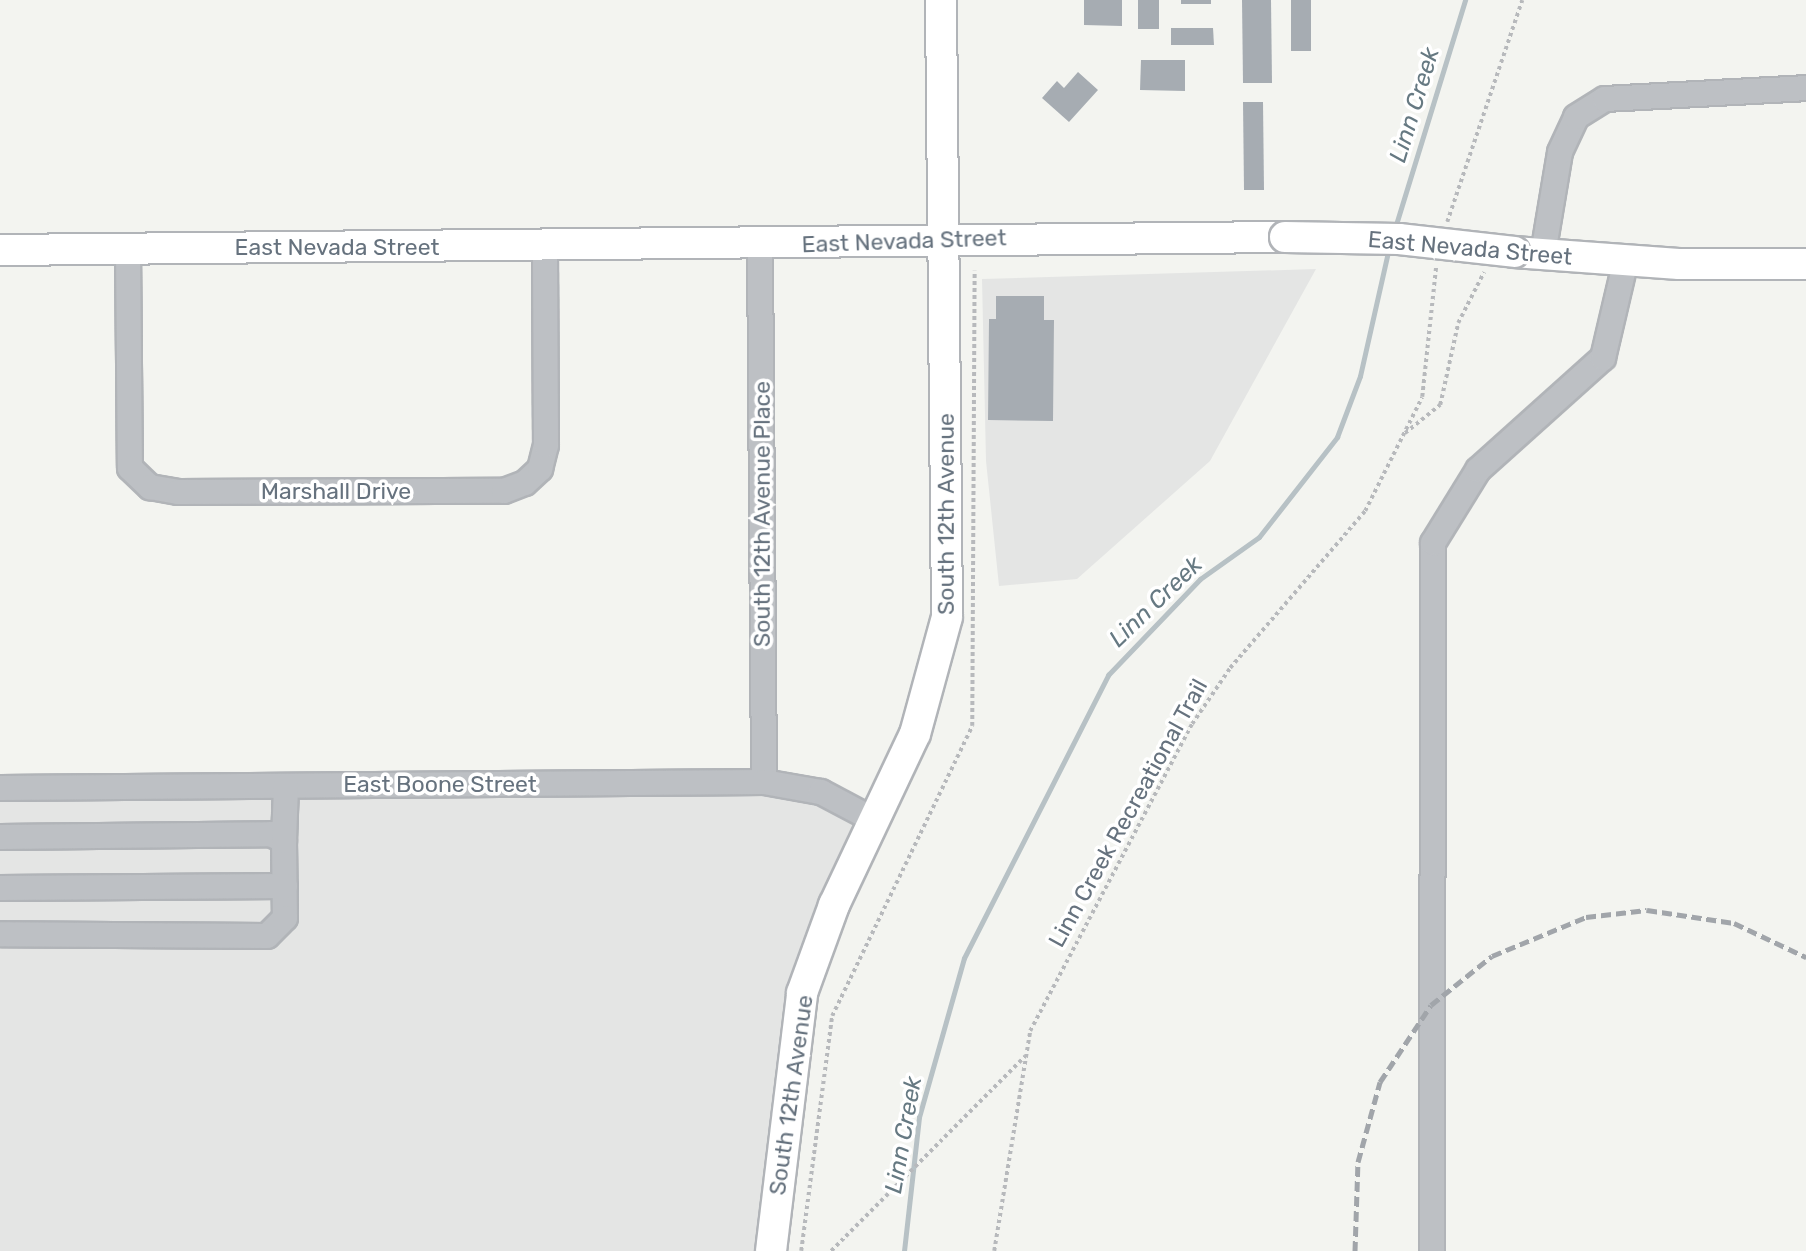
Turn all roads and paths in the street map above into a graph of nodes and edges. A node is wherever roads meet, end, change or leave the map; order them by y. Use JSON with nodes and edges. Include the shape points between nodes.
{"nodes":[{"id":1,"x":941,"y":0,"type":"edge"},
{"id":2,"x":1522,"y":0,"type":"edge"},
{"id":3,"x":1806,"y":88,"type":"edge"},
{"id":4,"x":1445,"y":231,"type":"dead end"},
{"id":5,"x":947,"y":237,"type":"junction"},
{"id":6,"x":545,"y":246,"type":"junction"},
{"id":7,"x":760,"y":247,"type":"junction"},
{"id":8,"x":128,"y":248,"type":"junction"},
{"id":9,"x":0,"y":250,"type":"edge"},
{"id":10,"x":1528,"y":253,"type":"junction"},
{"id":11,"x":1438,"y":254,"type":"dead end"},
{"id":12,"x":1626,"y":260,"type":"junction"},
{"id":13,"x":1806,"y":264,"type":"edge"},
{"id":14,"x":1483,"y":272,"type":"dead end"},
{"id":15,"x":1405,"y":433,"type":"junction"},
{"id":16,"x":764,"y":782,"type":"junction"},
{"id":17,"x":286,"y":786,"type":"junction"},
{"id":18,"x":0,"y":788,"type":"edge"},
{"id":19,"x":872,"y":819,"type":"junction"},
{"id":20,"x":0,"y":837,"type":"edge"},
{"id":21,"x":284,"y":841,"type":"junction"},
{"id":22,"x":285,"y":886,"type":"junction"},
{"id":23,"x":0,"y":888,"type":"edge"},
{"id":24,"x":0,"y":934,"type":"edge"},
{"id":25,"x":1027,"y":1055,"type":"junction"},
{"id":26,"x":771,"y":1251,"type":"edge"},
{"id":27,"x":831,"y":1251,"type":"edge"},
{"id":28,"x":994,"y":1251,"type":"edge"},
{"id":29,"x":1432,"y":1251,"type":"edge"}],
"edges":[{"from":1,"to":5,"type":"main road","name":"South 12th Avenue"},
{"from":2,"to":4,"type":"path"},
{"from":3,"to":10,"type":"street","via":[[1605,99],[1576,117]]},
{"from":5,"to":7,"type":"main road","name":"East Nevada Street"},
{"from":5,"to":10,"type":"main road","name":"East Nevada Street","bridge":true,"via":[[1399,239]]},
{"from":5,"to":19,"type":"main road","name":"South 12th Avenue","via":[[947,617],[915,734]]},
{"from":6,"to":7,"type":"main road","name":"East Nevada Street"},
{"from":6,"to":8,"type":"main road","name":"East Nevada Street"},
{"from":6,"to":8,"type":"street","name":"Marshall Drive","via":[[546,445],[540,469],[525,483],[504,491],[191,492],[150,487],[130,468]]},
{"from":7,"to":16,"type":"street","name":"South 12th Avenue Place"},
{"from":8,"to":9,"type":"main road","name":"East Nevada Street"},
{"from":10,"to":12,"type":"main road","name":"East Nevada Street"},
{"from":11,"to":15,"type":"path","name":"Linn Creek Recreational Trail","via":[[1422,397]]},
{"from":12,"to":13,"type":"main road","name":"East Nevada Street"},
{"from":12,"to":29,"type":"street","via":[[1603,358],[1478,470],[1433,543]]},
{"from":14,"to":15,"type":"path","via":[[1458,323],[1440,405]]},
{"from":15,"to":25,"type":"path","name":"Linn Creek Recreational Trail","via":[[1365,511],[1230,668],[1192,723],[1030,1031]]},
{"from":16,"to":17,"type":"street","name":"East Boone Street"},
{"from":16,"to":19,"type":"street","name":"East Boone Street","via":[[821,792]]},
{"from":17,"to":18,"type":"street","name":"East Boone Street"},
{"from":17,"to":21,"type":"street"},
{"from":19,"to":26,"type":"main road","name":"South 12th Avenue","via":[[802,993]]},
{"from":20,"to":21,"type":"street","via":[[271,834]]},
{"from":21,"to":22,"type":"street"},
{"from":22,"to":23,"type":"street"},
{"from":22,"to":24,"type":"street","via":[[285,918],[267,936]]},
{"from":25,"to":27,"type":"path"},
{"from":25,"to":28,"type":"path","name":"Linn Creek Recreational Trail"}]}
